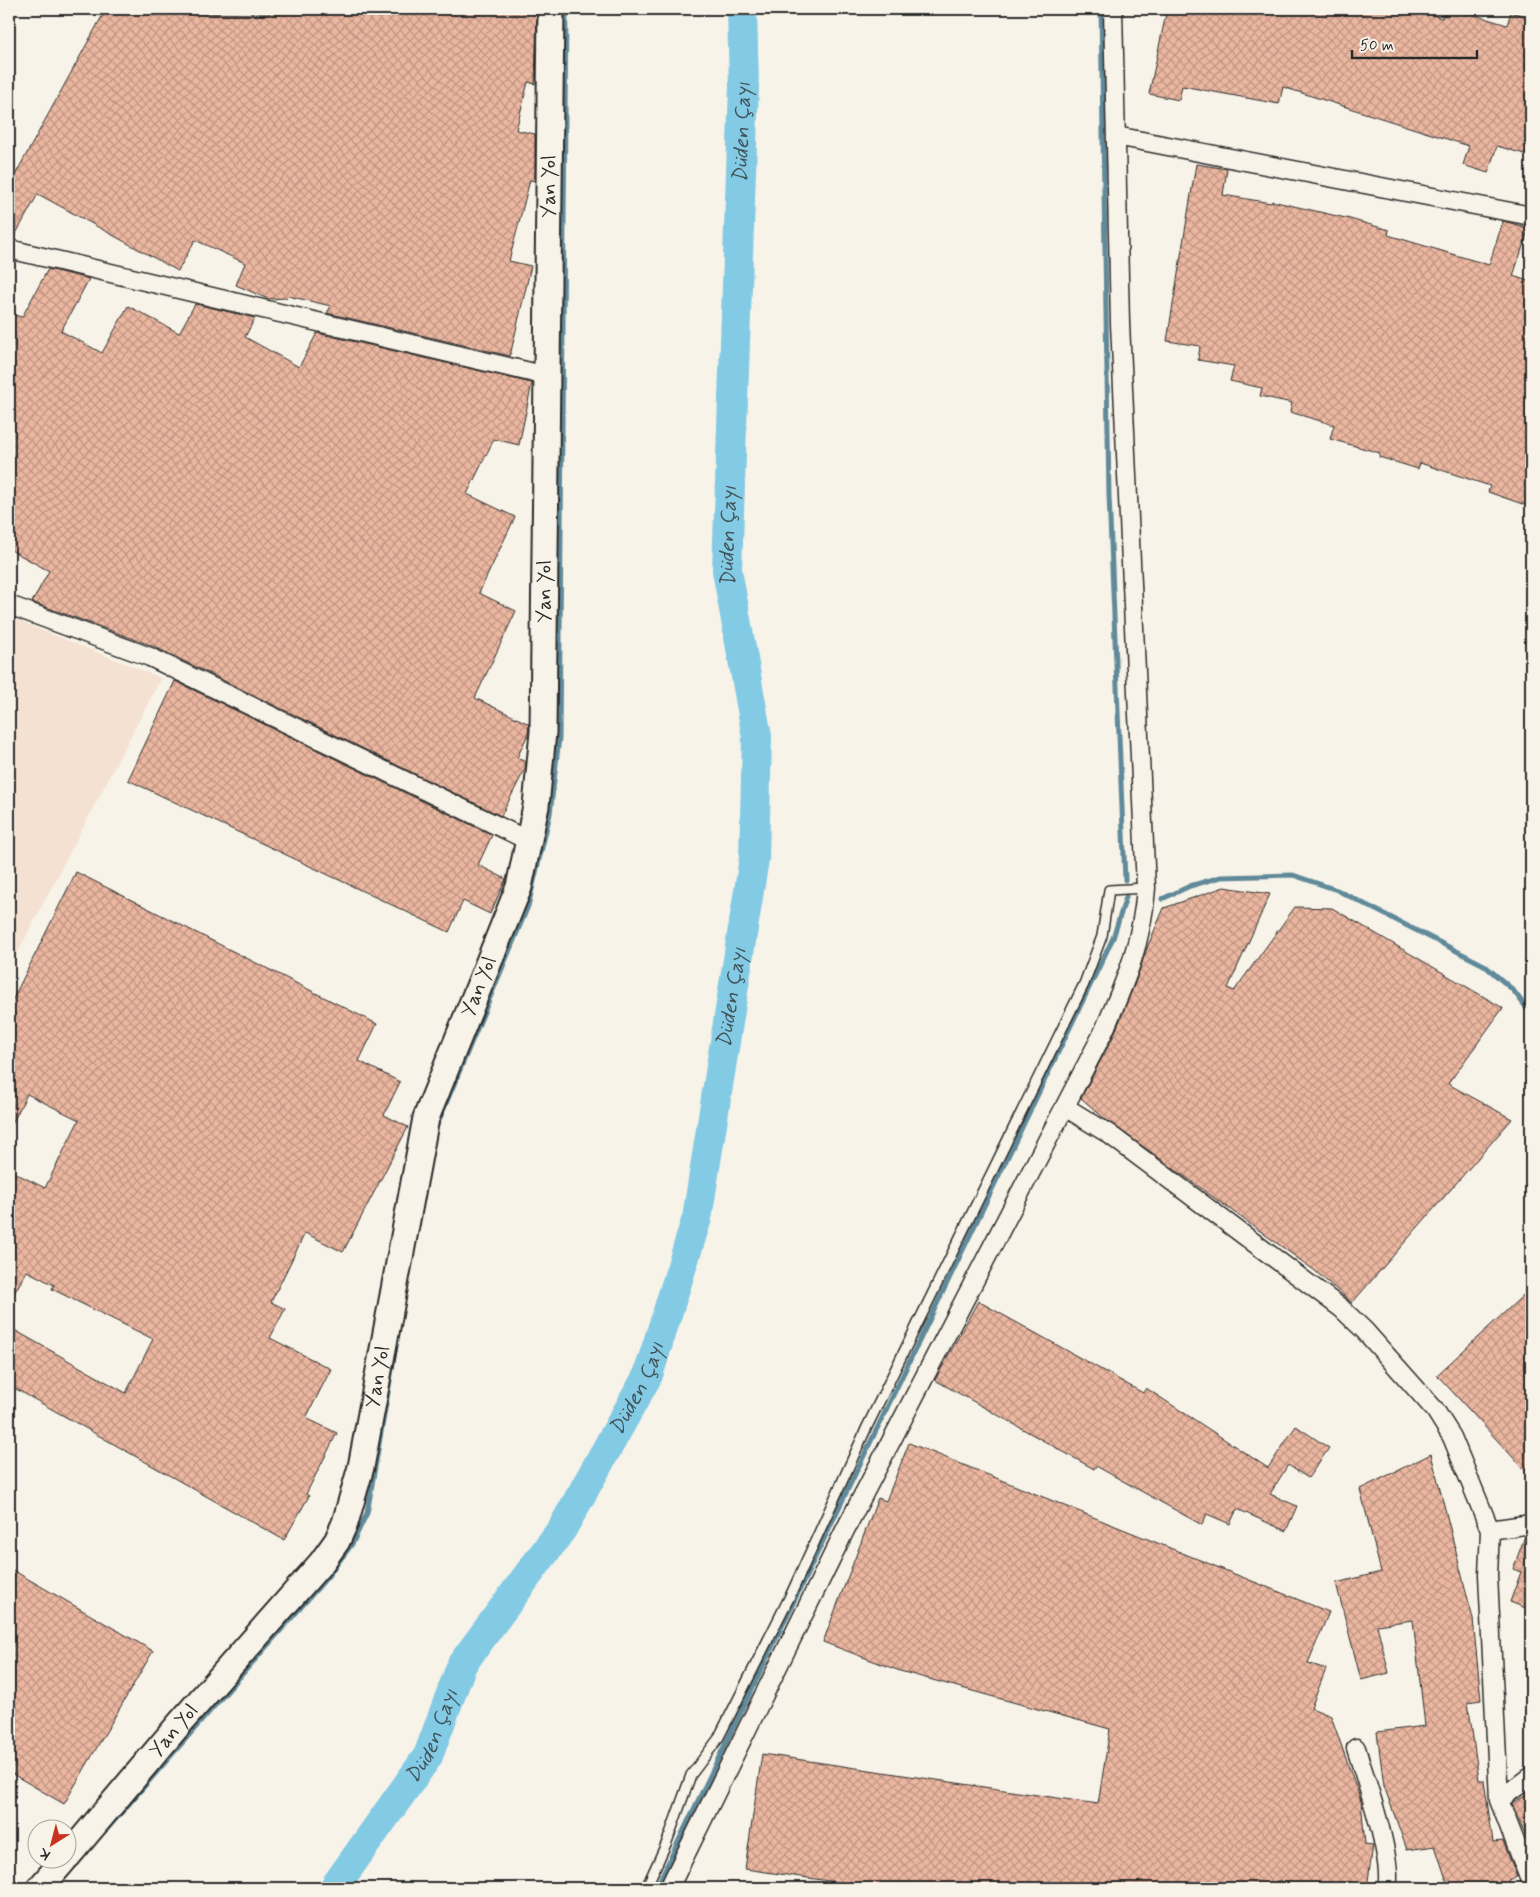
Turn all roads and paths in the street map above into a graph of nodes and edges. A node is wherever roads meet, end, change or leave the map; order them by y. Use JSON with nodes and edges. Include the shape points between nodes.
{"nodes":[{"id":1,"x":551,"y":9,"type":"edge"},
{"id":2,"x":1113,"y":9,"type":"edge"},
{"id":3,"x":1116,"y":136,"type":"junction"},
{"id":4,"x":1531,"y":216,"type":"edge"},
{"id":5,"x":9,"y":249,"type":"edge"},
{"id":6,"x":547,"y":376,"type":"junction"},
{"id":7,"x":9,"y":605,"type":"edge"},
{"id":8,"x":529,"y":841,"type":"junction"},
{"id":9,"x":1146,"y":888,"type":"junction"},
{"id":10,"x":1065,"y":1107,"type":"junction"},
{"id":11,"x":1531,"y":1524,"type":"edge"},
{"id":12,"x":1490,"y":1530,"type":"junction"},
{"id":13,"x":769,"y":1661,"type":"junction"},
{"id":14,"x":1356,"y":1748,"type":"dead end"},
{"id":15,"x":1531,"y":1776,"type":"edge"},
{"id":16,"x":1499,"y":1800,"type":"junction"},
{"id":17,"x":78,"y":1844,"type":"edge"},
{"id":18,"x":55,"y":1870,"type":"edge"},
{"id":19,"x":1531,"y":1883,"type":"edge"},
{"id":20,"x":40,"y":1888,"type":"edge"},
{"id":21,"x":646,"y":1888,"type":"edge"},
{"id":22,"x":670,"y":1888,"type":"edge"},
{"id":23,"x":1387,"y":1888,"type":"edge"}],
"edges":[{"from":1,"to":6,"type":"street","name":"Yan Yol"},
{"from":2,"to":3,"type":"street"},
{"from":3,"to":4,"type":"street"},
{"from":3,"to":9,"type":"street","via":[[1120,322]]},
{"from":5,"to":6,"type":"street"},
{"from":6,"to":8,"type":"street","name":"Yan Yol","via":[[543,732]]},
{"from":7,"to":8,"type":"street","via":[[150,657]]},
{"from":8,"to":17,"type":"street","name":"Yan Yol","via":[[516,894],[426,1118],[361,1467],[336,1541],[303,1586],[181,1722]]},
{"from":9,"to":10,"type":"street","via":[[1144,917],[1133,962],[1103,1033]]},
{"from":9,"to":13,"type":"lane","via":[[1109,890],[1102,936],[1084,984],[866,1429],[792,1592]]},
{"from":10,"to":12,"type":"street","via":[[1109,1134],[1342,1308],[1434,1410],[1452,1437]]},
{"from":10,"to":13,"type":"street","via":[[845,1530]]},
{"from":11,"to":12,"type":"street"},
{"from":12,"to":16,"type":"street","via":[[1488,1575]]},
{"from":13,"to":21,"type":"lane","via":[[691,1775]]},
{"from":13,"to":22,"type":"street"},
{"from":14,"to":23,"type":"street","via":[[1378,1821],[1386,1859]]},
{"from":15,"to":16,"type":"street"},
{"from":16,"to":19,"type":"street"},
{"from":18,"to":20,"type":"street"}]}
